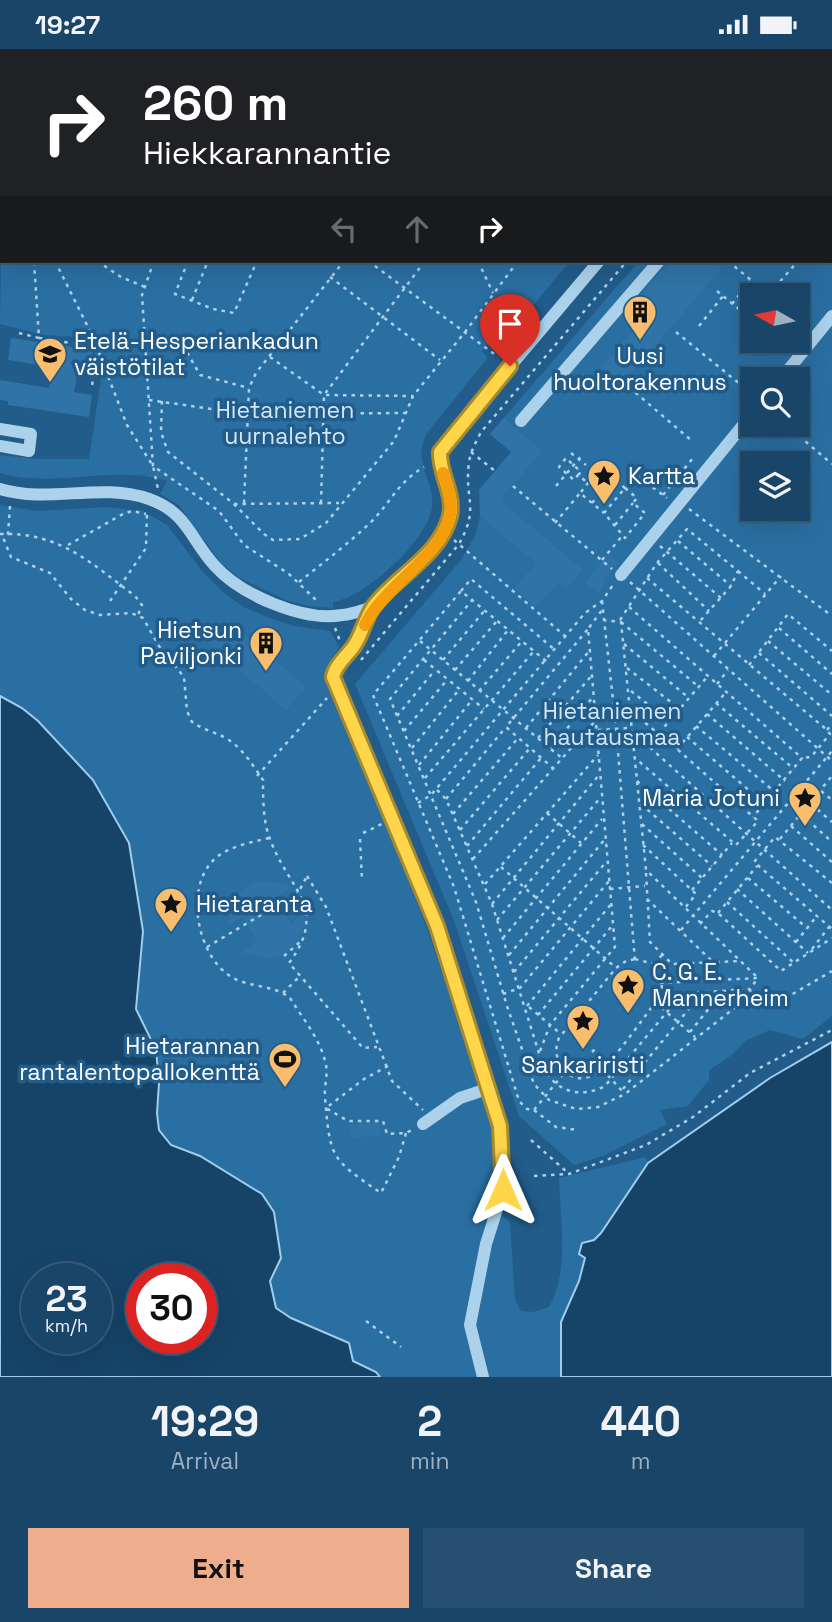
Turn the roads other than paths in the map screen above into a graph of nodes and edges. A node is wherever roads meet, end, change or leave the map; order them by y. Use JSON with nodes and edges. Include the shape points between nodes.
{"nodes":[{"id":1,"x":597,"y":263,"type":"edge"},
{"id":2,"x":657,"y":263,"type":"edge"},
{"id":3,"x":832,"y":316,"type":"edge"},
{"id":4,"x":791,"y":367,"type":"edge"},
{"id":5,"x":521,"y":421,"type":"dead end"},
{"id":6,"x":0,"y":429,"type":"edge"},
{"id":7,"x":740,"y":429,"type":"edge"},
{"id":8,"x":0,"y":446,"type":"edge"},
{"id":9,"x":6,"y":491,"type":"edge"},
{"id":10,"x":621,"y":575,"type":"road end"},
{"id":11,"x":373,"y":607,"type":"junction"},
{"id":12,"x":487,"y":1089,"type":"junction"},
{"id":13,"x":428,"y":1120,"type":"road end"},
{"id":14,"x":483,"y":1377,"type":"edge"}],
"edges":[{"from":1,"to":11,"type":"street","via":[[443,446],[440,458],[451,499],[450,515],[413,569]]},
{"from":2,"to":5,"type":"street"},
{"from":3,"to":4,"type":"street"},
{"from":6,"to":8,"type":"street","via":[[31,434],[29,451]]},
{"from":7,"to":10,"type":"street"},
{"from":9,"to":11,"type":"street","via":[[38,496],[100,490],[155,494],[188,525],[216,568],[259,597],[298,611],[336,616]]},
{"from":11,"to":12,"type":"street","via":[[356,643],[334,671],[337,691],[437,926]]},
{"from":12,"to":13,"type":"street","via":[[460,1098]]},
{"from":12,"to":14,"type":"street","via":[[500,1126],[503,1190],[486,1244],[470,1325]]}]}
